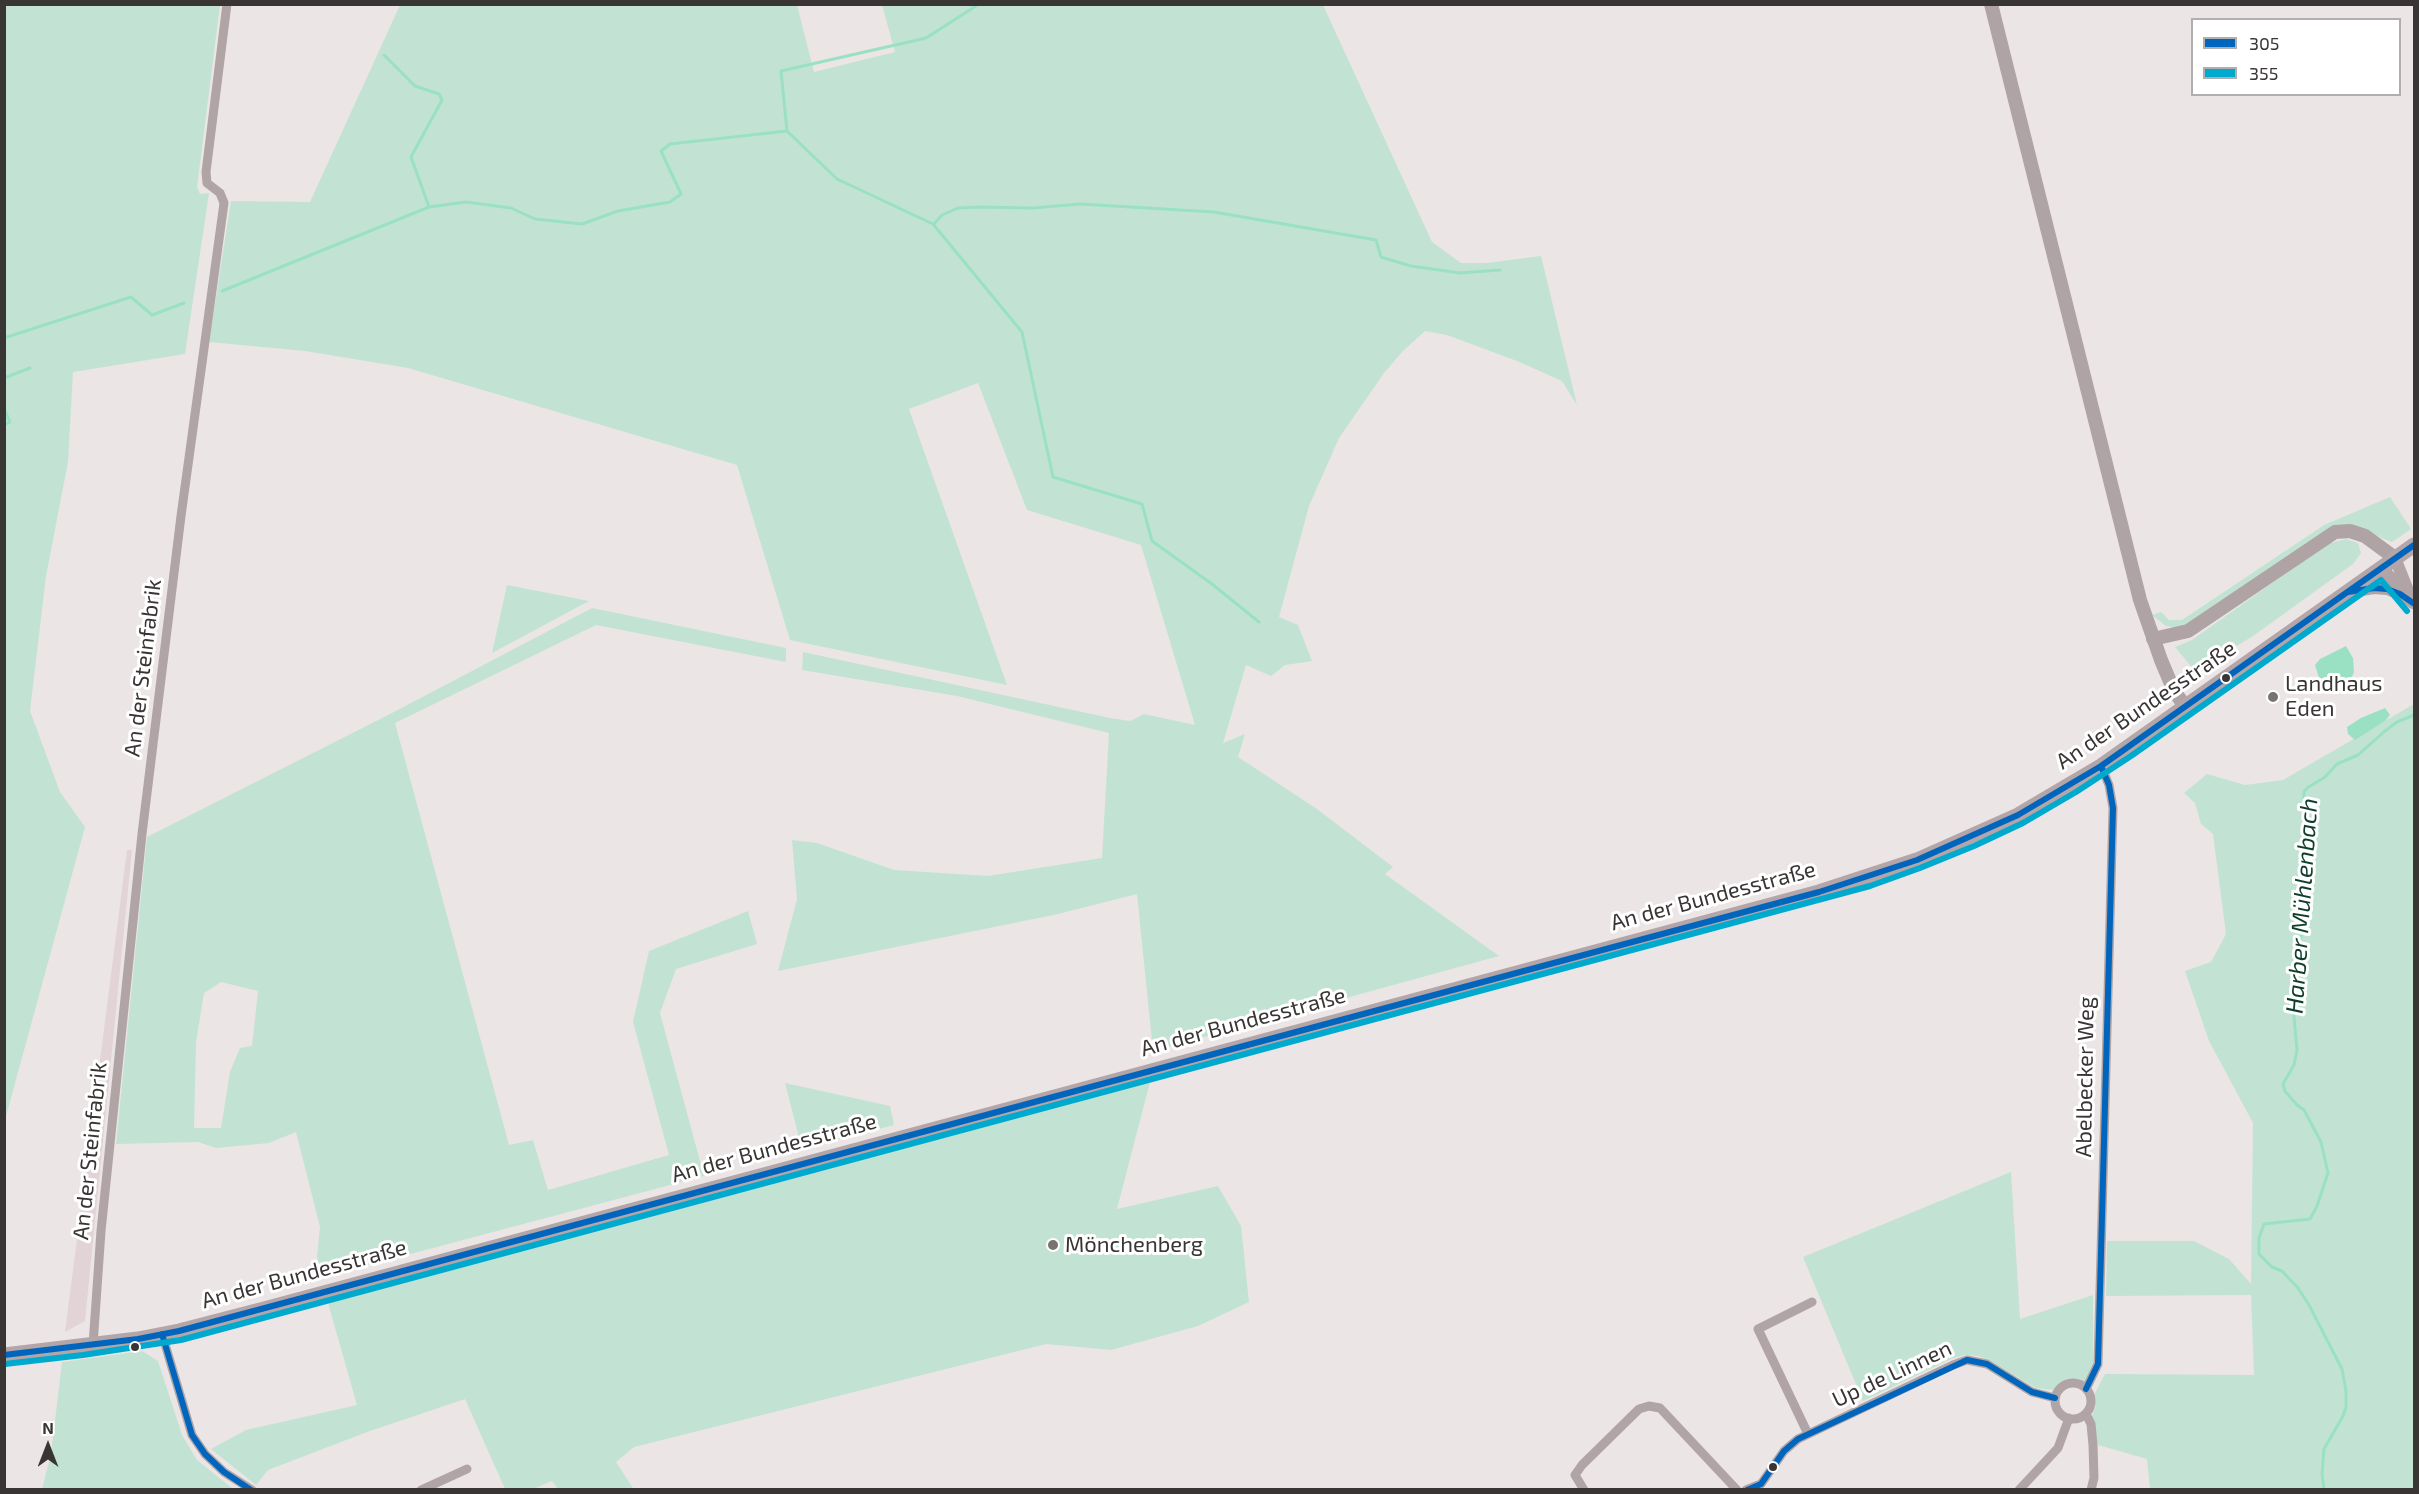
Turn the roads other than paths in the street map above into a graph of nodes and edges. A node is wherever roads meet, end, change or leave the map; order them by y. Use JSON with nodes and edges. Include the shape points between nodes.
{"nodes":[{"id":1,"x":227,"y":4,"type":"edge"},
{"id":2,"x":1991,"y":4,"type":"edge"},
{"id":3,"x":2415,"y":544,"type":"edge"},
{"id":4,"x":2395,"y":558,"type":"junction"},
{"id":5,"x":2382,"y":568,"type":"junction"},
{"id":6,"x":2348,"y":592,"type":"junction"},
{"id":7,"x":2414,"y":604,"type":"edge"},
{"id":8,"x":2153,"y":639,"type":"junction"},
{"id":9,"x":2185,"y":706,"type":"junction"},
{"id":10,"x":2101,"y":766,"type":"junction"},
{"id":11,"x":1812,"y":1302,"type":"dead end"},
{"id":12,"x":162,"y":1334,"type":"junction"},
{"id":13,"x":93,"y":1345,"type":"junction"},
{"id":14,"x":4,"y":1355,"type":"edge"},
{"id":15,"x":2086,"y":1389,"type":"junction"},
{"id":16,"x":2055,"y":1398,"type":"junction"},
{"id":17,"x":2086,"y":1414,"type":"junction"},
{"id":18,"x":2069,"y":1418,"type":"junction"},
{"id":19,"x":1808,"y":1434,"type":"junction"},
{"id":20,"x":467,"y":1469,"type":"dead end"},
{"id":21,"x":1763,"y":1487,"type":"edge"},
{"id":22,"x":252,"y":1490,"type":"edge"},
{"id":23,"x":421,"y":1490,"type":"edge"},
{"id":24,"x":1584,"y":1490,"type":"edge"},
{"id":25,"x":1737,"y":1490,"type":"edge"},
{"id":26,"x":1746,"y":1490,"type":"edge"},
{"id":27,"x":2019,"y":1490,"type":"edge"},
{"id":28,"x":2091,"y":1490,"type":"edge"}],
"edges":[{"from":1,"to":13,"type":"street","name":"An der Steinfabrik","via":[[206,172],[207,183],[220,193],[224,203],[142,834]]},
{"from":2,"to":8,"type":"main road"},
{"from":3,"to":4,"type":"main road","name":"An der Bundesstraße"},
{"from":4,"to":5,"type":"main road","name":"An der Bundesstraße"},
{"from":4,"to":7,"type":"street"},
{"from":4,"to":8,"type":"main road","via":[[2365,536],[2335,532],[2188,631]]},
{"from":5,"to":6,"type":"main road","name":"An der Bundesstraße"},
{"from":5,"to":7,"type":"street"},
{"from":6,"to":7,"type":"street","via":[[2387,589]]},
{"from":6,"to":9,"type":"main road","name":"An der Bundesstraße"},
{"from":8,"to":9,"type":"main road","via":[[2174,691]]},
{"from":9,"to":10,"type":"main road","name":"An der Bundesstraße"},
{"from":10,"to":12,"type":"main road","name":"An der Bundesstraße","via":[[2018,815],[1953,846],[1819,892]]},
{"from":10,"to":15,"type":"street","name":"Abelbecker Weg","via":[[2113,808],[2098,1364]]},
{"from":11,"to":19,"type":"street","via":[[1758,1329]]},
{"from":12,"to":13,"type":"main road","name":"An der Bundesstraße"},
{"from":12,"to":22,"type":"street","via":[[192,1435],[224,1472]]},
{"from":13,"to":14,"type":"main road","name":"An der Bundesstraße"},
{"from":15,"to":16,"type":"street","via":[[2068,1384]]},
{"from":15,"to":17,"type":"street","name":"Abelbecker Weg","via":[[2091,1399]]},
{"from":16,"to":18,"type":"street","via":[[2058,1411]]},
{"from":16,"to":19,"type":"street","name":"Up de Linnen","via":[[2032,1392],[1987,1364],[1967,1360]]},
{"from":17,"to":18,"type":"street"},
{"from":17,"to":28,"type":"street","name":"Abelbecker Weg","via":[[2093,1445]]},
{"from":18,"to":27,"type":"street","via":[[2058,1448]]},
{"from":19,"to":21,"type":"street","name":"Up de Linnen","via":[[1784,1451]]},
{"from":20,"to":23,"type":"street"},
{"from":21,"to":26,"type":"street","name":"Up de Linnen"},
{"from":24,"to":25,"type":"street","via":[[1575,1475],[1582,1465],[1639,1409],[1649,1406],[1660,1408]]}]}
